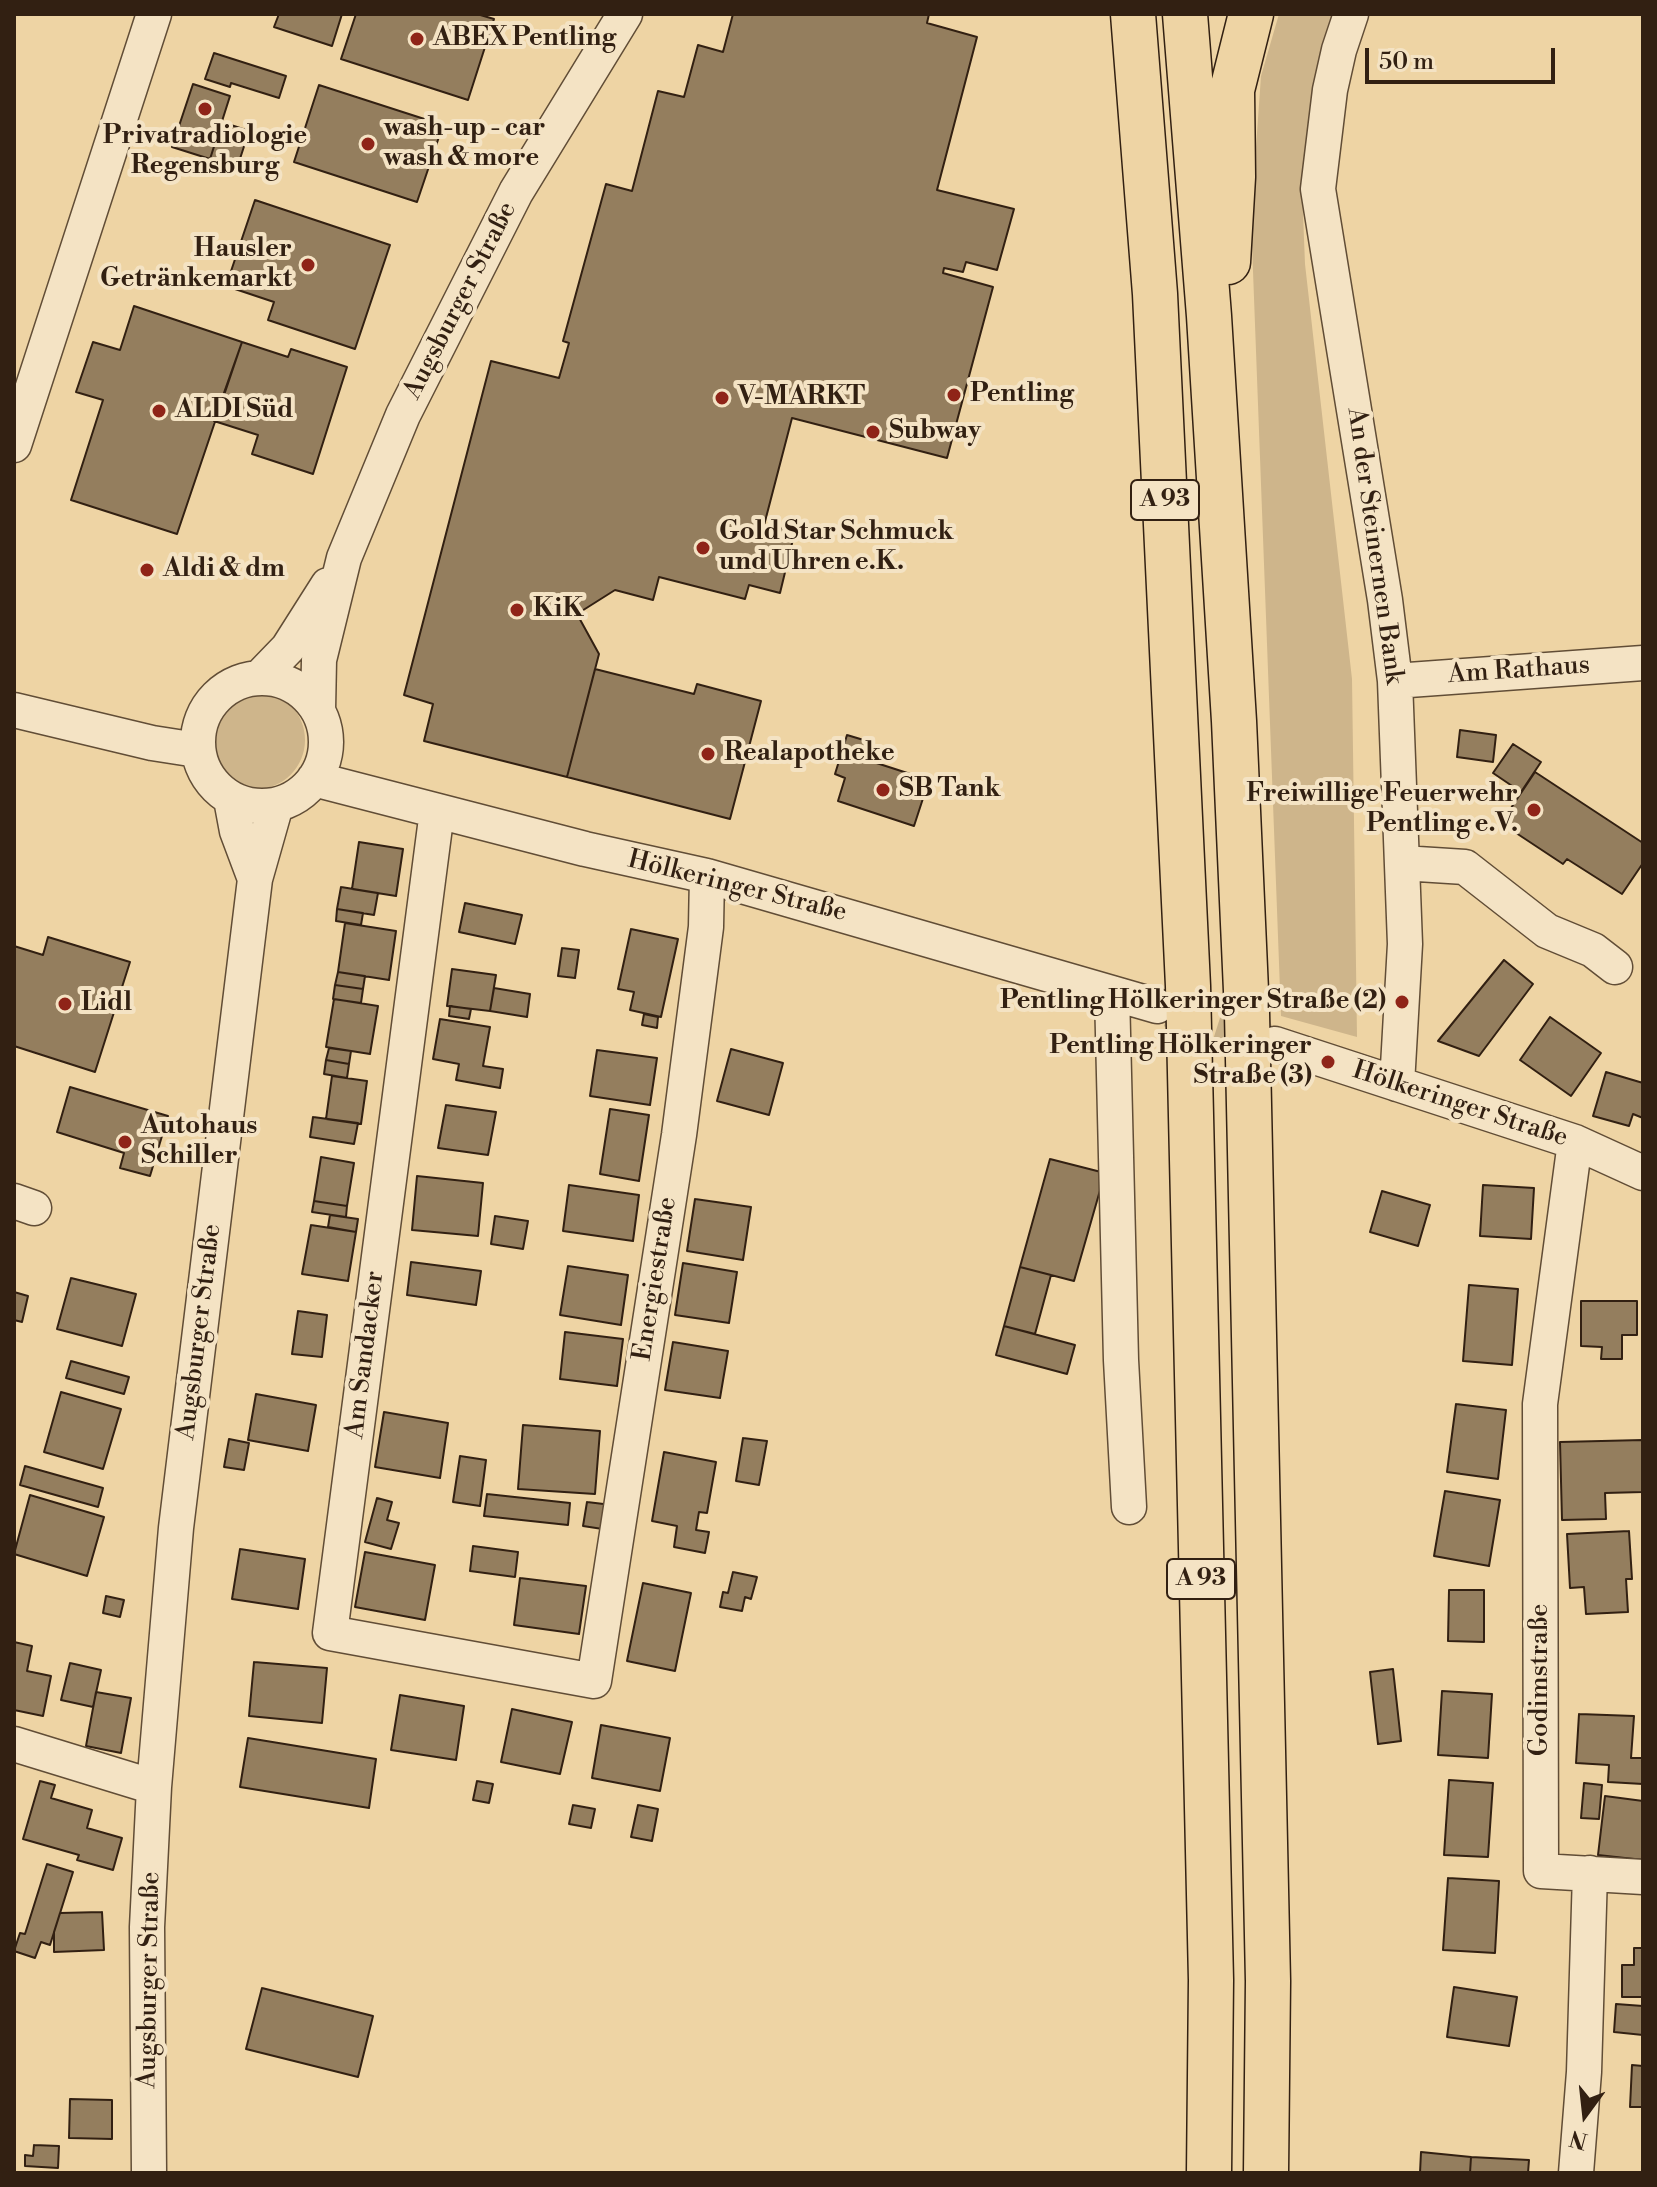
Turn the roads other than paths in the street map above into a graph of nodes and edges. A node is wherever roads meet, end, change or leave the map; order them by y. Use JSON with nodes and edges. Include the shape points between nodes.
{"nodes":[{"id":1,"x":154,"y":14,"type":"edge"},
{"id":2,"x":625,"y":14,"type":"edge"},
{"id":3,"x":1133,"y":14,"type":"edge"},
{"id":4,"x":1185,"y":14,"type":"edge"},
{"id":5,"x":1251,"y":14,"type":"edge"},
{"id":6,"x":1351,"y":14,"type":"edge"},
{"id":7,"x":1209,"y":316,"type":"junction"},
{"id":8,"x":14,"y":445,"type":"edge"},
{"id":9,"x":344,"y":558,"type":"junction"},
{"id":10,"x":1643,"y":663,"type":"edge"},
{"id":11,"x":259,"y":678,"type":"junction"},
{"id":12,"x":1395,"y":681,"type":"junction"},
{"id":13,"x":14,"y":710,"type":"edge"},
{"id":14,"x":318,"y":710,"type":"junction"},
{"id":15,"x":197,"y":750,"type":"junction"},
{"id":16,"x":314,"y":779,"type":"junction"},
{"id":17,"x":231,"y":799,"type":"junction"},
{"id":18,"x":276,"y":805,"type":"junction"},
{"id":19,"x":437,"y":811,"type":"junction"},
{"id":20,"x":1402,"y":863,"type":"junction"},
{"id":21,"x":707,"y":876,"type":"junction"},
{"id":22,"x":255,"y":879,"type":"junction"},
{"id":23,"x":1615,"y":967,"type":"dead end"},
{"id":24,"x":1112,"y":993,"type":"junction"},
{"id":25,"x":1157,"y":1006,"type":"tunnel mouth"},
{"id":26,"x":1275,"y":1044,"type":"tunnel mouth"},
{"id":27,"x":1397,"y":1084,"type":"junction"},
{"id":28,"x":1575,"y":1142,"type":"junction"},
{"id":29,"x":1643,"y":1173,"type":"edge"},
{"id":30,"x":1129,"y":1507,"type":"dead end"},
{"id":31,"x":594,"y":1681,"type":"joint"},
{"id":32,"x":14,"y":1744,"type":"edge"},
{"id":33,"x":154,"y":1787,"type":"junction"},
{"id":34,"x":1590,"y":1873,"type":"junction"},
{"id":35,"x":1643,"y":1877,"type":"edge"},
{"id":36,"x":149,"y":2173,"type":"edge"},
{"id":37,"x":1209,"y":2173,"type":"edge"},
{"id":38,"x":1266,"y":2173,"type":"edge"},
{"id":39,"x":1576,"y":2173,"type":"edge"}],
"edges":[{"from":1,"to":8,"type":"street"},
{"from":2,"to":9,"type":"street","name":"Augsburger Straße","via":[[516,192],[403,415]]},
{"from":3,"to":37,"type":"highway","number":"A 93","via":[[1155,294],[1188,986],[1211,1980]]},
{"from":4,"to":7,"type":"highway","number":"A 93"},
{"from":5,"to":7,"type":"highway","via":[[1232,90],[1227,277]]},
{"from":6,"to":12,"type":"street","name":"An der Steinernen Bank","via":[[1330,90],[1318,189]]},
{"from":7,"to":38,"type":"highway","number":"A 93","via":[[1247,1013],[1268,1981]]},
{"from":9,"to":11,"type":"street","name":"Augsburger Straße","via":[[288,648]]},
{"from":9,"to":14,"type":"street","name":"Augsburger Straße","via":[[319,660]]},
{"from":10,"to":12,"type":"street","name":"Am Rathaus"},
{"from":11,"to":14,"type":"street","via":[[293,686]]},
{"from":11,"to":15,"type":"street","via":[[220,692],[198,729]]},
{"from":12,"to":20,"type":"street","name":"An der Steinernen Bank"},
{"from":13,"to":15,"type":"street"},
{"from":14,"to":16,"type":"street","via":[[326,746]]},
{"from":15,"to":17,"type":"street","via":[[203,769]]},
{"from":16,"to":18,"type":"street"},
{"from":16,"to":19,"type":"street","name":"Hölkeringer Straße"},
{"from":17,"to":18,"type":"street"},
{"from":17,"to":22,"type":"street","name":"Augsburger Straße"},
{"from":18,"to":22,"type":"street","name":"Augsburger Straße"},
{"from":19,"to":21,"type":"street","name":"Hölkeringer Straße"},
{"from":19,"to":31,"type":"street","name":"Am Sandacker","via":[[330,1633]]},
{"from":20,"to":23,"type":"street","via":[[1465,867],[1547,931],[1593,950]]},
{"from":20,"to":27,"type":"street","name":"An der Steinernen Bank","via":[[1405,944]]},
{"from":21,"to":24,"type":"street","name":"Hölkeringer Straße"},
{"from":21,"to":31,"type":"street","name":"Energiestraße","via":[[706,927],[679,1135]]},
{"from":22,"to":33,"type":"street","name":"Augsburger Straße","via":[[176,1528]]},
{"from":24,"to":25,"type":"street","name":"Hölkeringer Straße"},
{"from":24,"to":30,"type":"street"},
{"from":26,"to":27,"type":"street","name":"Hölkeringer Straße"},
{"from":27,"to":28,"type":"street","name":"Hölkeringer Straße"},
{"from":28,"to":29,"type":"street","name":"Hölkeringer Straße"},
{"from":28,"to":34,"type":"street","name":"Godimstraße","via":[[1540,1404],[1541,1871]]},
{"from":32,"to":33,"type":"street"},
{"from":33,"to":36,"type":"street","name":"Augsburger Straße","via":[[147,1927]]},
{"from":34,"to":35,"type":"street"},
{"from":34,"to":39,"type":"street"}]}
